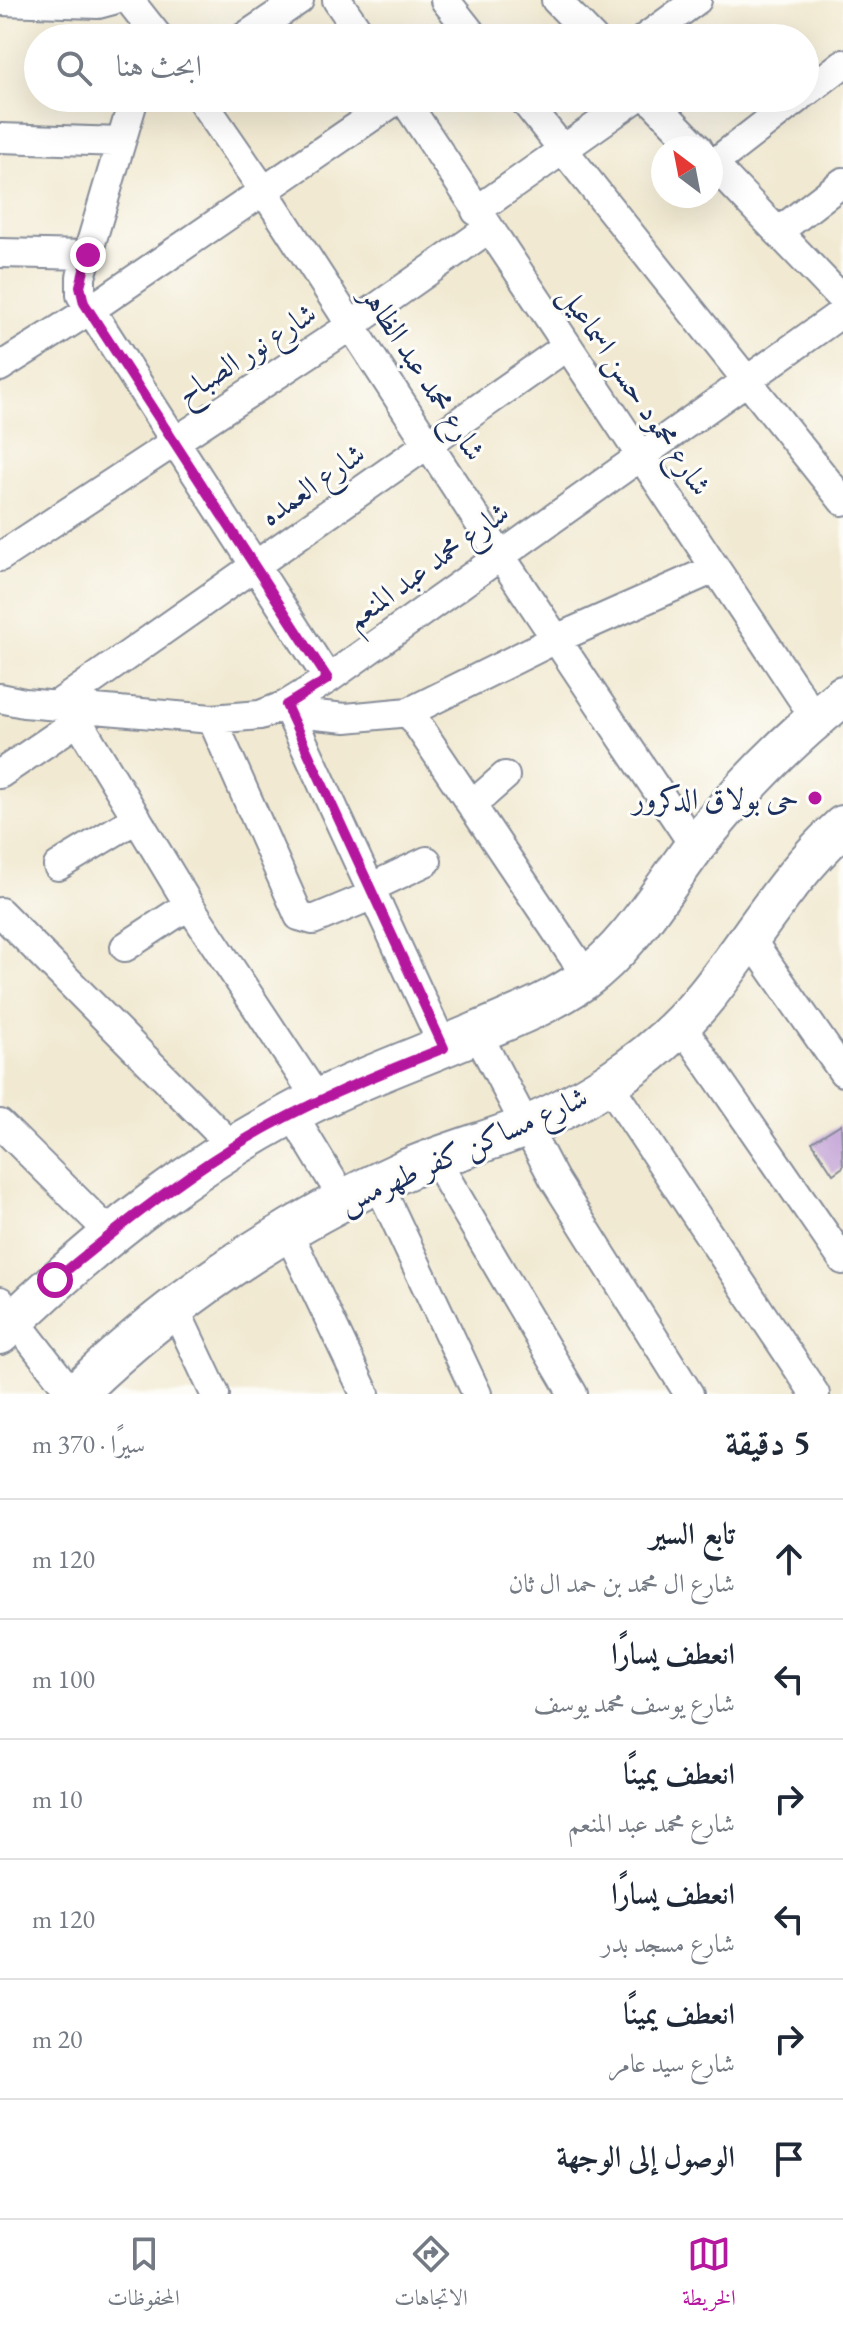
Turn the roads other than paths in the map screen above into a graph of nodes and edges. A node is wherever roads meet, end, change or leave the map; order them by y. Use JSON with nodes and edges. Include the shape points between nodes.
{"nodes":[{"id":1,"x":113,"y":0,"type":"edge"},
{"id":2,"x":129,"y":0,"type":"edge"},
{"id":3,"x":299,"y":0,"type":"edge"},
{"id":4,"x":337,"y":0,"type":"edge"},
{"id":5,"x":445,"y":0,"type":"edge"},
{"id":6,"x":697,"y":0,"type":"edge"},
{"id":7,"x":0,"y":1,"type":"edge"},
{"id":8,"x":561,"y":1,"type":"edge"},
{"id":9,"x":148,"y":24,"type":"edge"},
{"id":10,"x":264,"y":24,"type":"edge"},
{"id":11,"x":353,"y":24,"type":"edge"},
{"id":12,"x":464,"y":24,"type":"edge"},
{"id":13,"x":581,"y":24,"type":"edge"},
{"id":14,"x":664,"y":24,"type":"edge"},
{"id":15,"x":843,"y":64,"type":"edge"},
{"id":16,"x":819,"y":82,"type":"edge"},
{"id":17,"x":130,"y":112,"type":"edge"},
{"id":18,"x":210,"y":112,"type":"edge"},
{"id":19,"x":380,"y":112,"type":"edge"},
{"id":20,"x":410,"y":112,"type":"edge"},
{"id":21,"x":533,"y":112,"type":"edge"},
{"id":22,"x":616,"y":112,"type":"edge"},
{"id":23,"x":663,"y":112,"type":"edge"},
{"id":24,"x":777,"y":112,"type":"edge"},
{"id":25,"x":686,"y":136,"type":"edge"},
{"id":26,"x":0,"y":138,"type":"edge"},
{"id":27,"x":121,"y":142,"type":"junction"},
{"id":28,"x":723,"y":147,"type":"edge"},
{"id":29,"x":563,"y":149,"type":"junction"},
{"id":30,"x":723,"y":175,"type":"edge"},
{"id":31,"x":843,"y":182,"type":"edge"},
{"id":32,"x":264,"y":191,"type":"junction"},
{"id":33,"x":482,"y":220,"type":"junction"},
{"id":34,"x":778,"y":232,"type":"junction"},
{"id":35,"x":0,"y":253,"type":"edge"},
{"id":36,"x":88,"y":255,"type":"junction"},
{"id":37,"x":843,"y":300,"type":"edge"},
{"id":38,"x":90,"y":310,"type":"junction"},
{"id":39,"x":843,"y":312,"type":"edge"},
{"id":40,"x":352,"y":325,"type":"junction"},
{"id":41,"x":567,"y":346,"type":"junction"},
{"id":42,"x":7,"y":357,"type":"edge"},
{"id":43,"x":747,"y":380,"type":"junction"},
{"id":44,"x":174,"y":440,"type":"junction"},
{"id":45,"x":429,"y":444,"type":"junction"},
{"id":46,"x":640,"y":455,"type":"junction"},
{"id":47,"x":843,"y":501,"type":"edge"},
{"id":48,"x":500,"y":555,"type":"junction"},
{"id":49,"x":0,"y":557,"type":"edge"},
{"id":50,"x":255,"y":566,"type":"junction"},
{"id":51,"x":714,"y":569,"type":"junction"},
{"id":52,"x":556,"y":639,"type":"junction"},
{"id":53,"x":328,"y":679,"type":"junction"},
{"id":54,"x":0,"y":698,"type":"edge"},
{"id":55,"x":286,"y":705,"type":"junction"},
{"id":56,"x":829,"y":707,"type":"edge"},
{"id":57,"x":68,"y":711,"type":"junction"},
{"id":58,"x":409,"y":712,"type":"junction"},
{"id":59,"x":212,"y":719,"type":"junction"},
{"id":60,"x":0,"y":774,"type":"edge"},
{"id":61,"x":505,"y":776,"type":"dead end"},
{"id":62,"x":472,"y":805,"type":"junction"},
{"id":63,"x":137,"y":818,"type":"junction"},
{"id":64,"x":840,"y":835,"type":"edge"},
{"id":65,"x":695,"y":847,"type":"junction"},
{"id":66,"x":427,"y":861,"type":"dead end"},
{"id":67,"x":58,"y":866,"type":"dead end"},
{"id":68,"x":372,"y":891,"type":"junction"},
{"id":69,"x":189,"y":905,"type":"junction"},
{"id":70,"x":0,"y":912,"type":"edge"},
{"id":71,"x":749,"y":937,"type":"junction"},
{"id":72,"x":125,"y":947,"type":"dead end"},
{"id":73,"x":587,"y":977,"type":"junction"},
{"id":74,"x":681,"y":1025,"type":"junction"},
{"id":75,"x":460,"y":1040,"type":"junction"},
{"id":76,"x":843,"y":1072,"type":"edge"},
{"id":77,"x":608,"y":1083,"type":"junction"},
{"id":78,"x":305,"y":1107,"type":"junction"},
{"id":79,"x":0,"y":1124,"type":"edge"},
{"id":80,"x":525,"y":1127,"type":"junction"},
{"id":81,"x":233,"y":1147,"type":"junction"},
{"id":82,"x":435,"y":1159,"type":"junction"},
{"id":83,"x":361,"y":1191,"type":"junction"},
{"id":84,"x":288,"y":1232,"type":"junction"},
{"id":85,"x":111,"y":1234,"type":"junction"},
{"id":86,"x":843,"y":1260,"type":"edge"},
{"id":87,"x":174,"y":1307,"type":"junction"},
{"id":88,"x":5,"y":1318,"type":"edge"},
{"id":89,"x":73,"y":1394,"type":"edge"},
{"id":90,"x":215,"y":1394,"type":"edge"},
{"id":91,"x":365,"y":1394,"type":"edge"},
{"id":92,"x":477,"y":1394,"type":"edge"},
{"id":93,"x":573,"y":1394,"type":"edge"},
{"id":94,"x":689,"y":1394,"type":"edge"},
{"id":95,"x":815,"y":1394,"type":"edge"}],
"edges":[{"from":1,"to":7,"type":"street"},
{"from":2,"to":9,"type":"street"},
{"from":3,"to":10,"type":"street"},
{"from":4,"to":11,"type":"street"},
{"from":5,"to":12,"type":"street"},
{"from":6,"to":14,"type":"street"},
{"from":8,"to":13,"type":"street"},
{"from":15,"to":16,"type":"street"},
{"from":17,"to":27,"type":"street"},
{"from":18,"to":32,"type":"street","name":"شارع محمد عبد الظاهر"},
{"from":19,"to":32,"type":"street"},
{"from":20,"to":33,"type":"street","name":"شارع محمود حسن اسماعيل"},
{"from":21,"to":29,"type":"street"},
{"from":22,"to":29,"type":"street","name":"شارع نور الصباح"},
{"from":23,"to":25,"type":"street"},
{"from":24,"to":28,"type":"street"},
{"from":26,"to":27,"type":"street"},
{"from":27,"to":36,"type":"street"},
{"from":29,"to":33,"type":"street","name":"شارع نور الصباح"},
{"from":29,"to":43,"type":"street"},
{"from":30,"to":34,"type":"street"},
{"from":31,"to":34,"type":"street"},
{"from":32,"to":38,"type":"street"},
{"from":32,"to":40,"type":"street","name":"شارع محمد عبد الظاهر"},
{"from":33,"to":40,"type":"street","name":"شارع نور الصباح"},
{"from":33,"to":41,"type":"street","name":"شارع محمود حسن اسماعيل"},
{"from":34,"to":37,"type":"street"},
{"from":35,"to":36,"type":"street"},
{"from":36,"to":38,"type":"street","via":[[80,286]]},
{"from":38,"to":42,"type":"street"},
{"from":38,"to":44,"type":"street"},
{"from":39,"to":43,"type":"street","name":"شارع محمد عبد المنعم"},
{"from":40,"to":44,"type":"street","name":"شارع نور الصباح"},
{"from":40,"to":45,"type":"street","name":"شارع محمد عبد الظاهر"},
{"from":41,"to":45,"type":"street","name":"شارع العمده"},
{"from":41,"to":46,"type":"street","name":"شارع محمود حسن اسماعيل"},
{"from":43,"to":46,"type":"street","name":"شارع محمد عبد المنعم"},
{"from":43,"to":47,"type":"street"},
{"from":44,"to":49,"type":"street","name":"شارع نور الصباح"},
{"from":44,"to":50,"type":"street"},
{"from":45,"to":48,"type":"street","name":"شارع محمد عبد الظاهر"},
{"from":45,"to":50,"type":"street","name":"شارع العمده"},
{"from":46,"to":48,"type":"street","name":"شارع محمد عبد المنعم"},
{"from":46,"to":51,"type":"street","name":"شارع محمود حسن اسماعيل"},
{"from":48,"to":52,"type":"street","name":"شارع محمد عبد الظاهر"},
{"from":48,"to":53,"type":"street","name":"شارع محمد عبد المنعم"},
{"from":50,"to":53,"type":"street"},
{"from":50,"to":57,"type":"street","name":"شارع العمده"},
{"from":51,"to":52,"type":"street"},
{"from":51,"to":56,"type":"street","name":"شارع محمود حسن اسماعيل"},
{"from":52,"to":58,"type":"street"},
{"from":52,"to":65,"type":"street","name":"شارع محمد عبد الظاهر"},
{"from":53,"to":55,"type":"street","name":"شارع محمد عبد المنعم"},
{"from":54,"to":57,"type":"street","name":"شارع محمد عبد المنعم"},
{"from":55,"to":58,"type":"street","via":[[346,718]]},
{"from":55,"to":59,"type":"street","name":"شارع محمد عبد المنعم","via":[[260,715]]},
{"from":55,"to":68,"type":"street"},
{"from":56,"to":65,"type":"street","via":[[732,799]]},
{"from":57,"to":59,"type":"street","name":"شارع محمد عبد المنعم"},
{"from":57,"to":60,"type":"street","name":"شارع العمده"},
{"from":57,"to":63,"type":"street"},
{"from":58,"to":62,"type":"street"},
{"from":59,"to":68,"type":"street","via":[[299,916],[313,920]]},
{"from":61,"to":62,"type":"street"},
{"from":62,"to":73,"type":"street"},
{"from":63,"to":67,"type":"street"},
{"from":63,"to":69,"type":"street"},
{"from":64,"to":71,"type":"street","name":"شارع مساكن كفر طهرمس","via":[[773,904]]},
{"from":65,"to":73,"type":"street","via":[[619,947]]},
{"from":66,"to":68,"type":"street"},
{"from":68,"to":75,"type":"street"},
{"from":69,"to":72,"type":"street"},
{"from":69,"to":78,"type":"street"},
{"from":70,"to":81,"type":"street"},
{"from":71,"to":74,"type":"street","name":"شارع مساكن كفر طهرمس"},
{"from":71,"to":76,"type":"street"},
{"from":73,"to":75,"type":"street","via":[[553,1000]]},
{"from":74,"to":77,"type":"street","name":"شارع مساكن كفر طهرمس"},
{"from":74,"to":86,"type":"street"},
{"from":75,"to":78,"type":"street"},
{"from":75,"to":80,"type":"street"},
{"from":77,"to":80,"type":"street","name":"شارع مساكن كفر طهرمس"},
{"from":77,"to":95,"type":"street"},
{"from":78,"to":81,"type":"street"},
{"from":78,"to":83,"type":"street"},
{"from":79,"to":85,"type":"street"},
{"from":80,"to":82,"type":"street","name":"شارع مساكن كفر طهرمس"},
{"from":80,"to":94,"type":"street"},
{"from":81,"to":85,"type":"street"},
{"from":82,"to":83,"type":"street","name":"شارع مساكن كفر طهرمس"},
{"from":82,"to":93,"type":"street"},
{"from":83,"to":84,"type":"street","name":"شارع مساكن كفر طهرمس"},
{"from":83,"to":92,"type":"street"},
{"from":84,"to":87,"type":"street","name":"شارع مساكن كفر طهرمس"},
{"from":84,"to":91,"type":"street"},
{"from":85,"to":88,"type":"street"},
{"from":87,"to":89,"type":"street","name":"شارع مساكن كفر طهرمس"},
{"from":87,"to":90,"type":"street"},
{"from":88,"to":89,"type":"street"}]}
